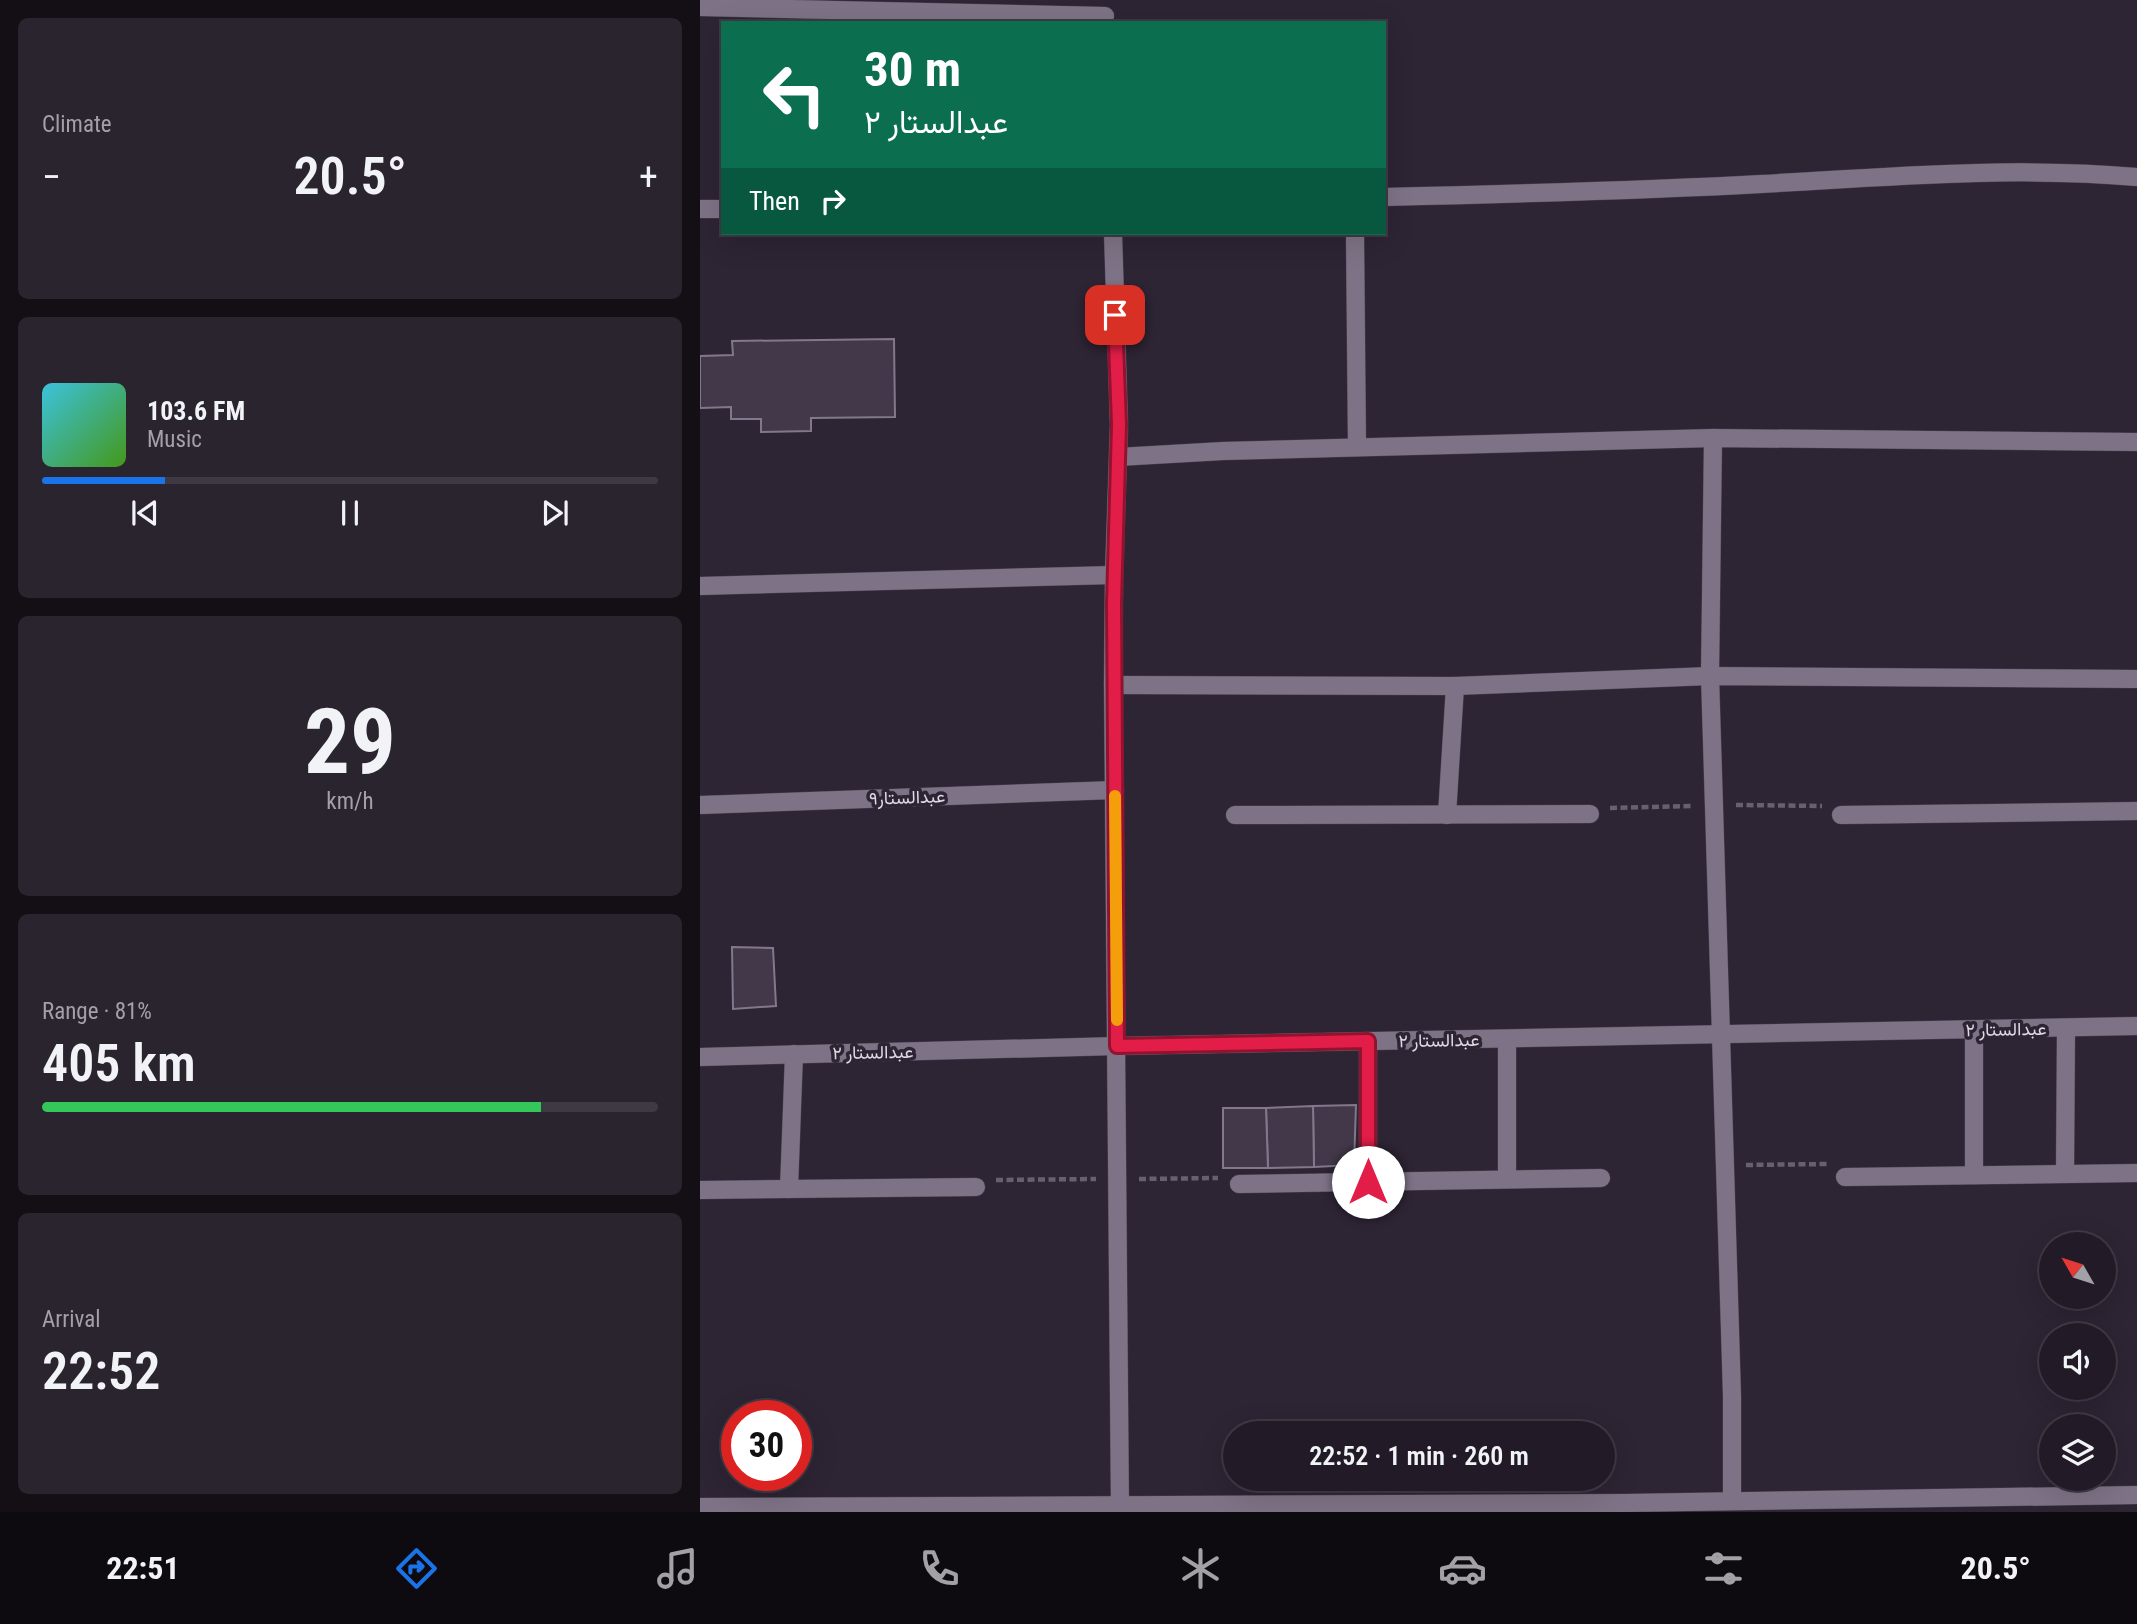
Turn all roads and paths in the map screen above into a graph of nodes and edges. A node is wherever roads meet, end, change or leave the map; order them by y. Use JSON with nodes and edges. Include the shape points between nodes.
{"nodes":[{"id":1,"x":700,"y":7,"type":"edge"},
{"id":2,"x":1106,"y":13,"type":"edge"},
{"id":3,"x":2137,"y":177,"type":"edge"},
{"id":4,"x":1386,"y":197,"type":"edge"},
{"id":5,"x":700,"y":209,"type":"edge"},
{"id":6,"x":721,"y":209,"type":"edge"},
{"id":7,"x":1113,"y":235,"type":"edge"},
{"id":8,"x":1355,"y":235,"type":"edge"},
{"id":9,"x":1713,"y":438,"type":"junction"},
{"id":10,"x":2137,"y":442,"type":"edge"},
{"id":11,"x":1357,"y":447,"type":"junction"},
{"id":12,"x":1118,"y":457,"type":"junction"},
{"id":13,"x":1114,"y":575,"type":"junction"},
{"id":14,"x":700,"y":586,"type":"edge"},
{"id":15,"x":1710,"y":676,"type":"junction"},
{"id":16,"x":2137,"y":679,"type":"edge"},
{"id":17,"x":1113,"y":685,"type":"junction"},
{"id":18,"x":1455,"y":686,"type":"junction"},
{"id":19,"x":1115,"y":790,"type":"junction"},
{"id":20,"x":700,"y":805,"type":"edge"},
{"id":21,"x":1714,"y":806,"type":"junction"},
{"id":22,"x":2137,"y":811,"type":"edge"},
{"id":23,"x":1590,"y":814,"type":"joint"},
{"id":24,"x":1235,"y":815,"type":"dead end"},
{"id":25,"x":1447,"y":815,"type":"junction"},
{"id":26,"x":1841,"y":815,"type":"joint"},
{"id":27,"x":2137,"y":1026,"type":"edge"},
{"id":28,"x":2066,"y":1028,"type":"junction"},
{"id":29,"x":1974,"y":1030,"type":"junction"},
{"id":30,"x":1720,"y":1035,"type":"junction"},
{"id":31,"x":1507,"y":1039,"type":"junction"},
{"id":32,"x":1368,"y":1041,"type":"junction"},
{"id":33,"x":1117,"y":1046,"type":"junction"},
{"id":34,"x":794,"y":1054,"type":"junction"},
{"id":35,"x":700,"y":1057,"type":"edge"},
{"id":36,"x":1724,"y":1165,"type":"junction"},
{"id":37,"x":2137,"y":1173,"type":"edge"},
{"id":38,"x":2065,"y":1174,"type":"junction"},
{"id":39,"x":1974,"y":1175,"type":"junction"},
{"id":40,"x":1845,"y":1177,"type":"joint"},
{"id":41,"x":1601,"y":1178,"type":"dead end"},
{"id":42,"x":1117,"y":1179,"type":"junction"},
{"id":43,"x":1507,"y":1179,"type":"junction"},
{"id":44,"x":1368,"y":1182,"type":"junction"},
{"id":45,"x":1239,"y":1184,"type":"joint"},
{"id":46,"x":976,"y":1187,"type":"joint"},
{"id":47,"x":789,"y":1189,"type":"junction"},
{"id":48,"x":700,"y":1190,"type":"edge"},
{"id":49,"x":2137,"y":1495,"type":"edge"},
{"id":50,"x":1732,"y":1501,"type":"junction"},
{"id":51,"x":700,"y":1507,"type":"edge"},
{"id":52,"x":1120,"y":1508,"type":"edge"}],
"edges":[{"from":1,"to":2,"type":"street"},
{"from":3,"to":4,"type":"street","via":[[1938,174],[1634,191]]},
{"from":5,"to":6,"type":"street"},
{"from":7,"to":12,"type":"street"},
{"from":8,"to":11,"type":"street"},
{"from":9,"to":10,"type":"street"},
{"from":9,"to":11,"type":"street"},
{"from":9,"to":15,"type":"street"},
{"from":11,"to":12,"type":"street"},
{"from":12,"to":13,"type":"street"},
{"from":13,"to":14,"type":"street"},
{"from":13,"to":17,"type":"street"},
{"from":15,"to":16,"type":"street"},
{"from":15,"to":18,"type":"street"},
{"from":15,"to":21,"type":"street"},
{"from":17,"to":18,"type":"street"},
{"from":17,"to":19,"type":"street"},
{"from":18,"to":25,"type":"street"},
{"from":19,"to":20,"type":"street","name":"عبدالستار۹"},
{"from":19,"to":33,"type":"street"},
{"from":21,"to":23,"type":"path","via":[[1599,808]]},
{"from":21,"to":26,"type":"path","via":[[1832,806]]},
{"from":21,"to":30,"type":"street"},
{"from":22,"to":26,"type":"street"},
{"from":23,"to":25,"type":"street"},
{"from":24,"to":25,"type":"street"},
{"from":27,"to":28,"type":"street","name":"عبدالستار ۲"},
{"from":28,"to":29,"type":"street","name":"عبدالستار ۲"},
{"from":28,"to":38,"type":"street"},
{"from":29,"to":30,"type":"street","name":"عبدالستار ۲"},
{"from":29,"to":39,"type":"street"},
{"from":30,"to":31,"type":"street","name":"عبدالستار ۲"},
{"from":30,"to":36,"type":"street"},
{"from":31,"to":32,"type":"street","name":"عبدالستار ۲"},
{"from":31,"to":43,"type":"street"},
{"from":32,"to":33,"type":"street","name":"عبدالستار ۲"},
{"from":32,"to":44,"type":"street"},
{"from":33,"to":34,"type":"street","name":"عبدالستار ۲"},
{"from":33,"to":42,"type":"street"},
{"from":34,"to":35,"type":"street","name":"عبدالستار ۲"},
{"from":34,"to":47,"type":"street"},
{"from":36,"to":40,"type":"path","via":[[1845,1164]]},
{"from":36,"to":50,"type":"street"},
{"from":37,"to":38,"type":"street"},
{"from":38,"to":39,"type":"street"},
{"from":39,"to":40,"type":"street"},
{"from":41,"to":43,"type":"street"},
{"from":42,"to":45,"type":"path","via":[[1217,1177]]},
{"from":42,"to":46,"type":"path","via":[[999,1179]]},
{"from":42,"to":52,"type":"street"},
{"from":43,"to":44,"type":"street"},
{"from":44,"to":45,"type":"street"},
{"from":46,"to":47,"type":"street"},
{"from":47,"to":48,"type":"street"},
{"from":49,"to":50,"type":"street"},
{"from":50,"to":52,"type":"street"},
{"from":51,"to":52,"type":"street"}]}
